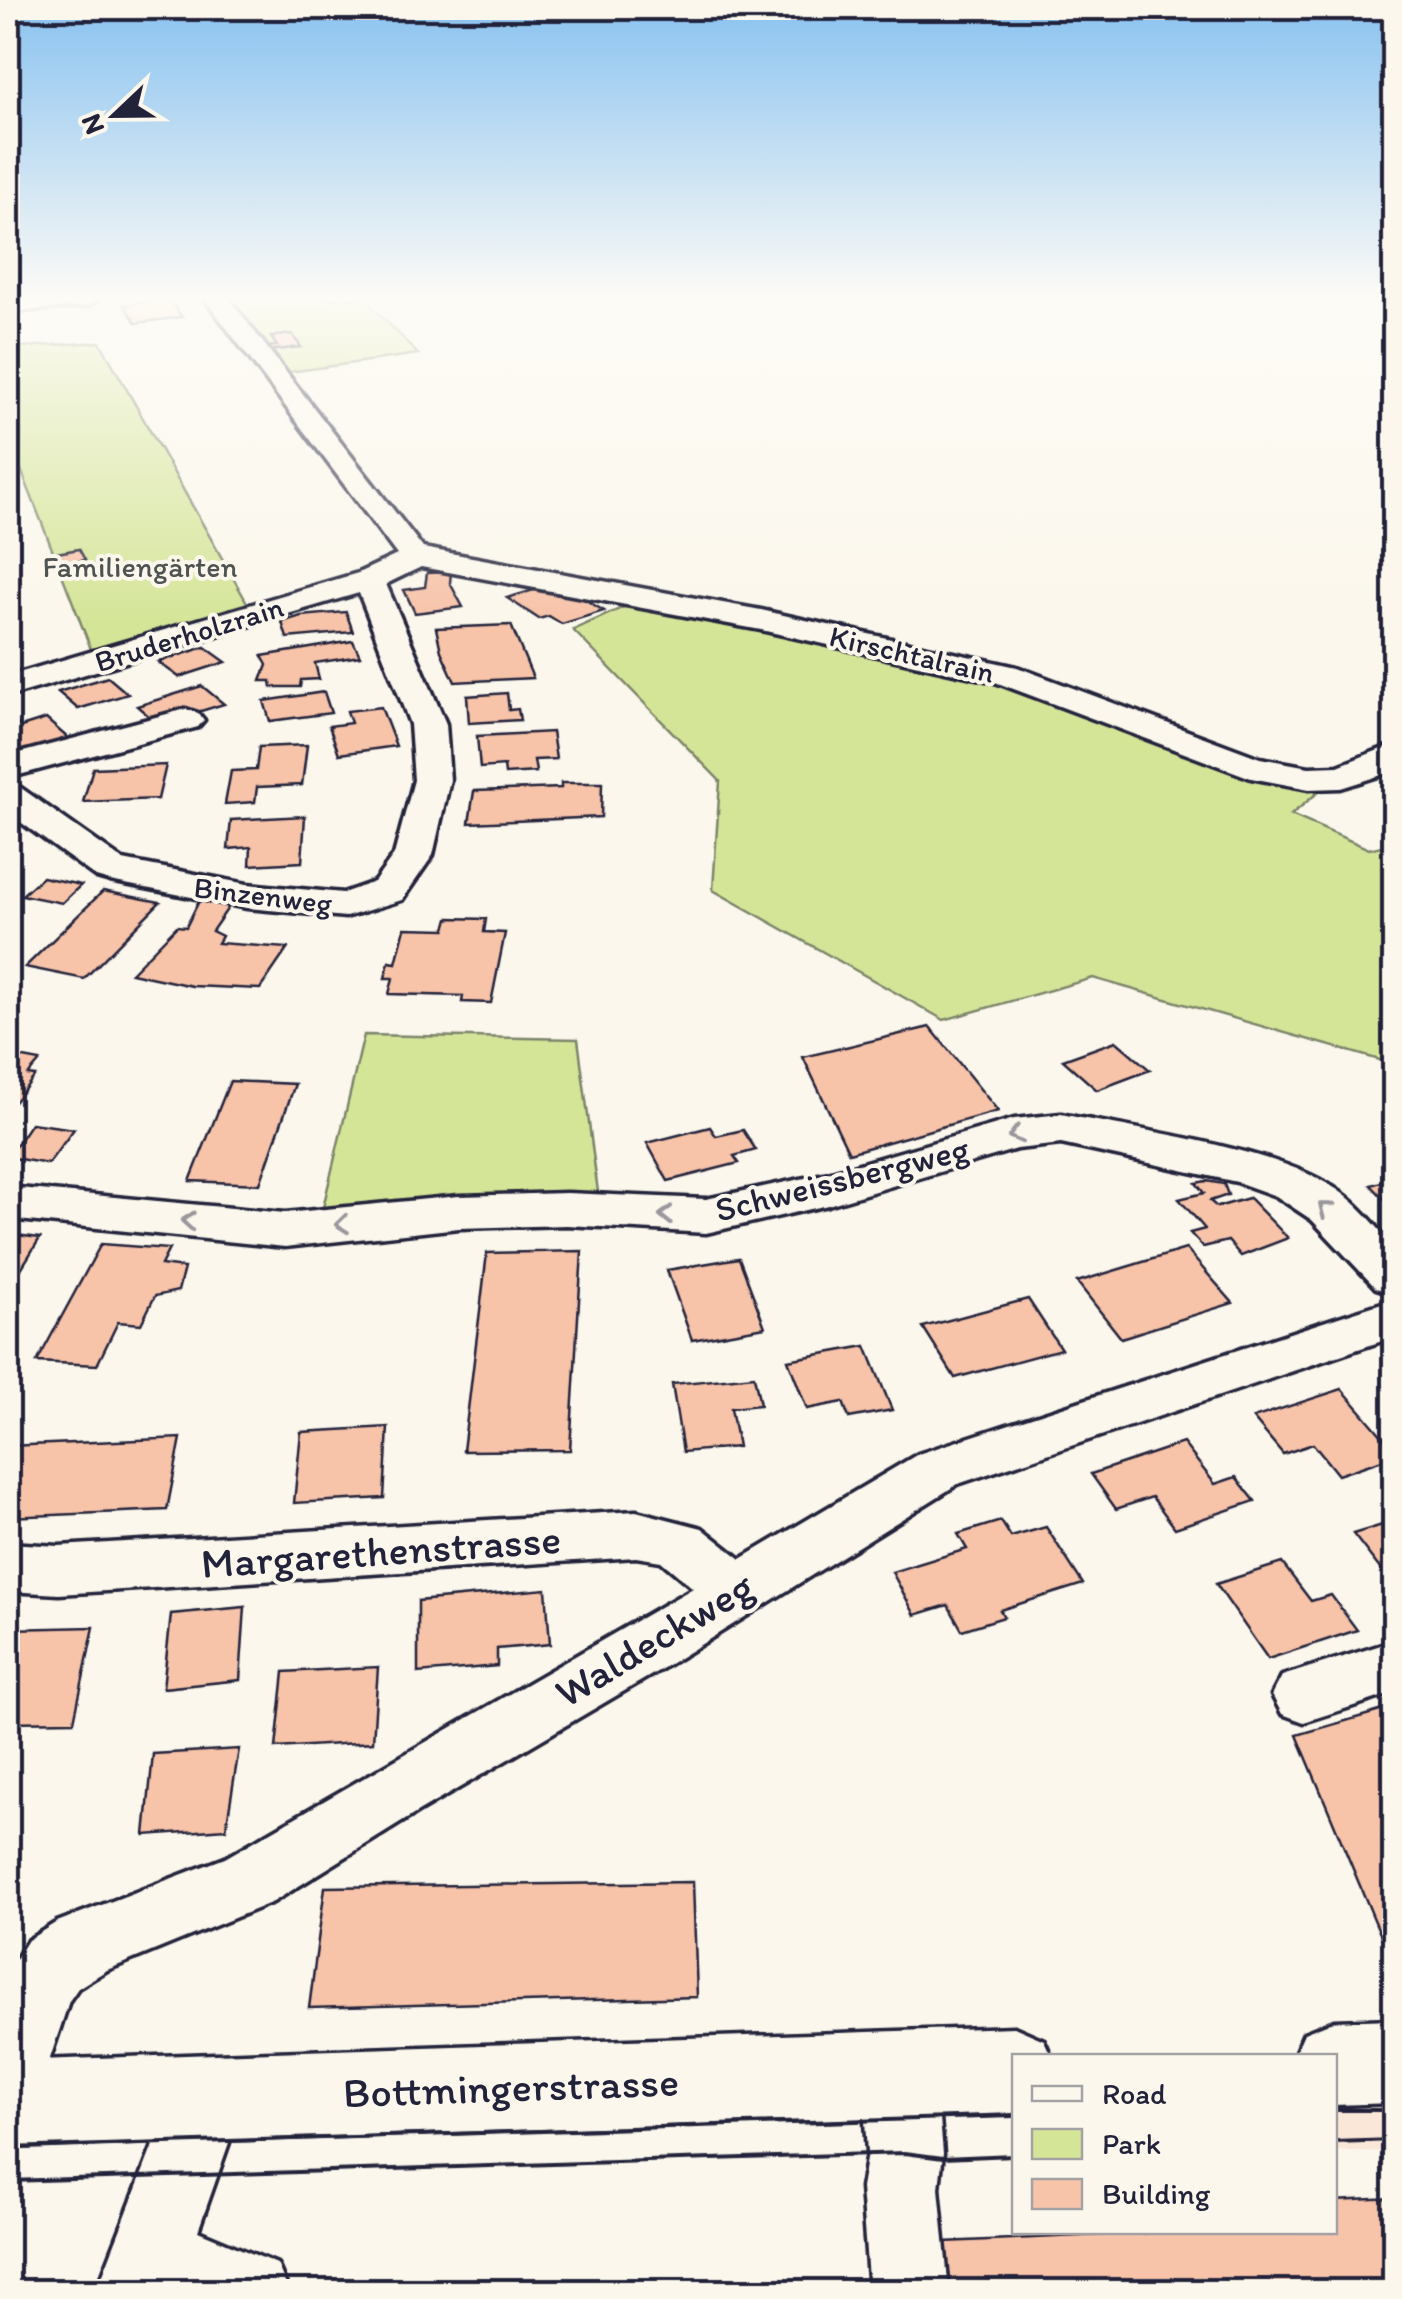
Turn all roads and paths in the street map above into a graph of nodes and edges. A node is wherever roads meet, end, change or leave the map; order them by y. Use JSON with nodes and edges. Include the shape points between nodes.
{"nodes":[{"id":1,"x":299,"y":406,"type":"edge"},
{"id":2,"x":415,"y":558,"type":"junction"},
{"id":3,"x":479,"y":564,"type":"junction"},
{"id":4,"x":369,"y":580,"type":"junction"},
{"id":5,"x":510,"y":588,"type":"dead end"},
{"id":6,"x":8,"y":687,"type":"edge"},
{"id":7,"x":186,"y":720,"type":"dead end"},
{"id":8,"x":1394,"y":756,"type":"edge"},
{"id":9,"x":8,"y":767,"type":"edge"},
{"id":10,"x":8,"y":796,"type":"edge"},
{"id":11,"x":8,"y":1203,"type":"edge"},
{"id":12,"x":1394,"y":1276,"type":"edge"},
{"id":13,"x":1394,"y":1318,"type":"edge"},
{"id":14,"x":8,"y":1567,"type":"edge"},
{"id":15,"x":734,"y":1591,"type":"junction"},
{"id":16,"x":1394,"y":1667,"type":"edge"},
{"id":17,"x":1304,"y":1695,"type":"dead end"},
{"id":18,"x":1394,"y":2062,"type":"edge"},
{"id":19,"x":1337,"y":2063,"type":"edge"},
{"id":20,"x":1012,"y":2070,"type":"edge"},
{"id":21,"x":899,"y":2073,"type":"junction"},
{"id":22,"x":8,"y":2081,"type":"edge"},
{"id":23,"x":208,"y":2098,"type":"junction"},
{"id":24,"x":8,"y":2104,"type":"edge"},
{"id":25,"x":144,"y":2271,"type":"edge"},
{"id":26,"x":249,"y":2292,"type":"edge"},
{"id":27,"x":909,"y":2292,"type":"edge"}],
"edges":[{"from":1,"to":2,"type":"street"},
{"from":2,"to":3,"type":"street","name":"Kirschtalrain"},
{"from":2,"to":4,"type":"street","name":"Bruderholzrain"},
{"from":3,"to":5,"type":"street"},
{"from":3,"to":8,"type":"street","name":"Kirschtalrain","via":[[1006,674],[1252,767],[1310,778],[1341,776]]},
{"from":4,"to":6,"type":"street","name":"Bruderholzrain"},
{"from":4,"to":10,"type":"street","name":"Binzenweg","via":[[428,724],[432,780],[413,856],[388,890],[346,905],[175,885],[110,870]]},
{"from":7,"to":9,"type":"street"},
{"from":12,"to":11,"type":"street","name":"Schweissbergweg","one_way":true,"via":[[1329,1208],[1293,1185],[1061,1129],[1014,1134],[828,1189],[706,1216],[495,1210],[285,1230]]},
{"from":13,"to":15,"type":"street","name":"Waldeckweg","via":[[938,1469]]},
{"from":14,"to":15,"type":"street","name":"Margarethenstrasse","via":[[58,1570],[636,1534],[686,1544]]},
{"from":15,"to":22,"type":"street","name":"Waldeckweg","via":[[249,1880],[82,1946],[53,1964],[38,1984]]},
{"from":16,"to":17,"type":"street"},
{"from":18,"to":19,"type":"main road"},
{"from":20,"to":21,"type":"main road","name":"Bottmingerstrasse"},
{"from":21,"to":23,"type":"main road","name":"Bottmingerstrasse"},
{"from":21,"to":27,"type":"street"},
{"from":23,"to":24,"type":"main road","name":"Bottmingerstrasse"},
{"from":23,"to":25,"type":"street"},
{"from":25,"to":26,"type":"street"}]}
